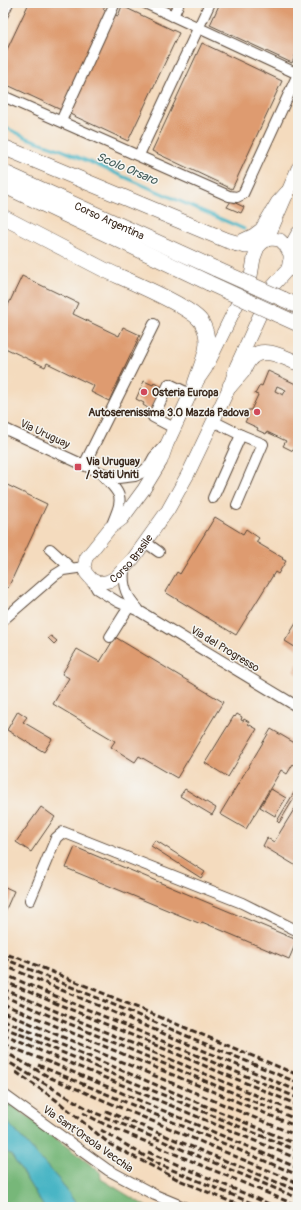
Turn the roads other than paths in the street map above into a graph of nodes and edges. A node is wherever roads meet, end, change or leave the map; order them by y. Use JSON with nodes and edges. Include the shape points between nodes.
{"nodes":[{"id":1,"x":8,"y":3,"type":"edge"},
{"id":2,"x":115,"y":3,"type":"edge"},
{"id":3,"x":179,"y":3,"type":"edge"},
{"id":4,"x":210,"y":3,"type":"edge"},
{"id":5,"x":150,"y":4,"type":"edge"},
{"id":6,"x":3,"y":14,"type":"edge"},
{"id":7,"x":173,"y":16,"type":"junction"},
{"id":8,"x":198,"y":28,"type":"junction"},
{"id":9,"x":298,"y":74,"type":"edge"},
{"id":10,"x":3,"y":96,"type":"edge"},
{"id":11,"x":61,"y":121,"type":"junction"},
{"id":12,"x":3,"y":147,"type":"edge"},
{"id":13,"x":138,"y":155,"type":"junction"},
{"id":14,"x":298,"y":168,"type":"edge"},
{"id":15,"x":3,"y":172,"type":"edge"},
{"id":16,"x":3,"y":185,"type":"edge"},
{"id":17,"x":287,"y":194,"type":"junction"},
{"id":18,"x":3,"y":217,"type":"edge"},
{"id":19,"x":298,"y":232,"type":"edge"},
{"id":20,"x":237,"y":244,"type":"junction"},
{"id":21,"x":260,"y":248,"type":"junction"},
{"id":22,"x":293,"y":263,"type":"edge"},
{"id":23,"x":298,"y":306,"type":"edge"},
{"id":24,"x":154,"y":324,"type":"dead end"},
{"id":25,"x":298,"y":324,"type":"edge"},
{"id":26,"x":298,"y":363,"type":"edge"},
{"id":27,"x":230,"y":386,"type":"junction"},
{"id":28,"x":193,"y":389,"type":"junction"},
{"id":29,"x":213,"y":421,"type":"junction"},
{"id":30,"x":3,"y":428,"type":"edge"},
{"id":31,"x":174,"y":428,"type":"junction"},
{"id":32,"x":241,"y":434,"type":"junction"},
{"id":33,"x":167,"y":444,"type":"junction"},
{"id":34,"x":84,"y":465,"type":"junction"},
{"id":35,"x":99,"y":472,"type":"junction"},
{"id":36,"x":213,"y":498,"type":"dead end"},
{"id":37,"x":237,"y":505,"type":"dead end"},
{"id":38,"x":110,"y":528,"type":"junction"},
{"id":39,"x":145,"y":542,"type":"junction"},
{"id":40,"x":50,"y":549,"type":"dead end"},
{"id":41,"x":159,"y":552,"type":"dead end"},
{"id":42,"x":78,"y":568,"type":"junction"},
{"id":43,"x":124,"y":570,"type":"junction"},
{"id":44,"x":92,"y":580,"type":"junction"},
{"id":45,"x":130,"y":605,"type":"junction"},
{"id":46,"x":3,"y":620,"type":"edge"},
{"id":47,"x":110,"y":637,"type":"dead end"},
{"id":48,"x":298,"y":707,"type":"edge"},
{"id":49,"x":30,"y":900,"type":"dead end"},
{"id":50,"x":298,"y":932,"type":"edge"},
{"id":51,"x":3,"y":1094,"type":"edge"},
{"id":52,"x":184,"y":1207,"type":"edge"}],
"edges":[{"from":1,"to":6,"type":"street"},
{"from":2,"to":11,"type":"street"},
{"from":3,"to":7,"type":"street"},
{"from":4,"to":8,"type":"street"},
{"from":5,"to":7,"type":"street"},
{"from":7,"to":8,"type":"street"},
{"from":8,"to":9,"type":"street"},
{"from":8,"to":13,"type":"street"},
{"from":9,"to":13,"type":"street","via":[[243,194],[237,197],[229,196]]},
{"from":10,"to":11,"type":"street"},
{"from":11,"to":13,"type":"street"},
{"from":12,"to":20,"type":"highway"},
{"from":14,"to":17,"type":"main road"},
{"from":15,"to":23,"type":"highway","name":"Corso Argentina","bridge":true},
{"from":16,"to":25,"type":"highway","name":"Corso Argentina","bridge":true},
{"from":17,"to":20,"type":"highway","via":[[278,203],[262,230]]},
{"from":17,"to":21,"type":"main road"},
{"from":18,"to":28,"type":"highway","via":[[101,268],[172,301],[195,316],[201,322],[208,338],[205,356]]},
{"from":19,"to":22,"type":"main road","name":"Corso Brasile","via":[[293,242]]},
{"from":20,"to":21,"type":"highway"},
{"from":21,"to":22,"type":"main road","via":[[272,239],[280,240],[286,245]]},
{"from":21,"to":28,"type":"main road","via":[[251,276]]},
{"from":22,"to":27,"type":"main road","name":"Corso Brasile","via":[[273,286]]},
{"from":24,"to":34,"type":"street"},
{"from":26,"to":27,"type":"highway","via":[[272,353],[254,354]]},
{"from":27,"to":29,"type":"main road","name":"Corso Brasile"},
{"from":28,"to":31,"type":"main road"},
{"from":28,"to":31,"type":"street","via":[[169,384],[153,417]]},
{"from":29,"to":32,"type":"street"},
{"from":29,"to":39,"type":"main road","name":"Corso Brasile","via":[[168,510]]},
{"from":30,"to":34,"type":"street","name":"Via Uruguay"},
{"from":31,"to":33,"type":"main road"},
{"from":32,"to":36,"type":"street"},
{"from":32,"to":37,"type":"street","via":[[263,444]]},
{"from":33,"to":35,"type":"street","name":"Via Uruguay","via":[[149,466],[135,476],[118,478]]},
{"from":33,"to":38,"type":"main road","via":[[161,461],[144,489],[122,519]]},
{"from":34,"to":35,"type":"street","name":"Via Uruguay"},
{"from":35,"to":38,"type":"street","name":"Via Uruguay","via":[[119,493],[121,500]]},
{"from":38,"to":42,"type":"main road"},
{"from":39,"to":41,"type":"street"},
{"from":39,"to":43,"type":"main road","name":"Corso Brasile"},
{"from":40,"to":42,"type":"street"},
{"from":42,"to":44,"type":"main road","name":"Corso Brasile"},
{"from":42,"to":46,"type":"street","via":[[63,570],[55,575]]},
{"from":43,"to":44,"type":"main road","name":"Corso Brasile","via":[[109,581],[100,583]]},
{"from":43,"to":45,"type":"street","via":[[124,588]]},
{"from":44,"to":45,"type":"street","name":"Via del Progresso","via":[[98,589],[118,602]]},
{"from":45,"to":47,"type":"street"},
{"from":45,"to":48,"type":"street","name":"Via del Progresso"},
{"from":49,"to":50,"type":"street","via":[[56,838],[63,832],[242,903]]},
{"from":51,"to":52,"type":"street","name":"Via Sant'Orsola Vecchia","via":[[108,1170]]}]}
